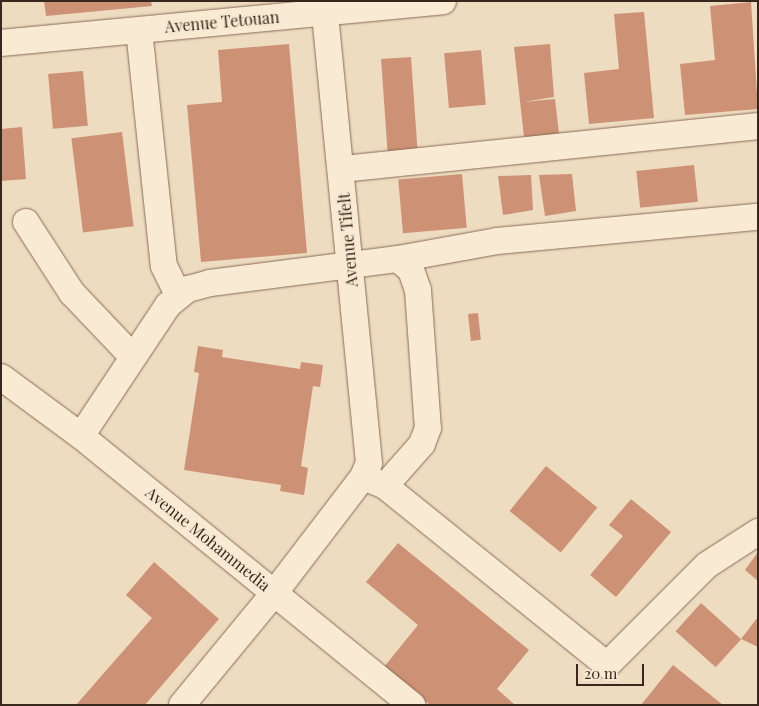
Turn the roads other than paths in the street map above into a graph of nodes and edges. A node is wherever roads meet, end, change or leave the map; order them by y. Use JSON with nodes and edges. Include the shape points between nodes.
{"nodes":[{"id":1,"x":443,"y":1,"type":"edge"},
{"id":2,"x":324,"y":7,"type":"edge"},
{"id":3,"x":139,"y":30,"type":"junction"},
{"id":4,"x":1,"y":43,"type":"edge"},
{"id":5,"x":758,"y":126,"type":"edge"},
{"id":6,"x":342,"y":169,"type":"junction"},
{"id":7,"x":758,"y":217,"type":"edge"},
{"id":8,"x":26,"y":222,"type":"dead end"},
{"id":9,"x":398,"y":259,"type":"junction"},
{"id":10,"x":350,"y":264,"type":"junction"},
{"id":11,"x":178,"y":295,"type":"junction"},
{"id":12,"x":132,"y":357,"type":"junction"},
{"id":13,"x":1,"y":377,"type":"edge"},
{"id":14,"x":81,"y":436,"type":"junction"},
{"id":15,"x":374,"y":481,"type":"junction"},
{"id":16,"x":758,"y":532,"type":"edge"},
{"id":17,"x":275,"y":592,"type":"junction"},
{"id":18,"x":182,"y":705,"type":"edge"},
{"id":19,"x":412,"y":705,"type":"edge"}],
"edges":[{"from":1,"to":2,"type":"street","name":"Avenue Tetouan"},
{"from":2,"to":3,"type":"street","name":"Avenue Tetouan"},
{"from":2,"to":6,"type":"street","name":"Avenue Tifelt"},
{"from":3,"to":4,"type":"street","name":"Avenue Tetouan"},
{"from":3,"to":11,"type":"street","via":[[164,266]]},
{"from":5,"to":6,"type":"street"},
{"from":6,"to":10,"type":"street","name":"Avenue Tifelt"},
{"from":7,"to":9,"type":"street","via":[[497,242]]},
{"from":8,"to":12,"type":"street","via":[[72,293]]},
{"from":9,"to":10,"type":"street"},
{"from":9,"to":15,"type":"street","via":[[411,270],[418,290],[428,428],[422,444]]},
{"from":10,"to":11,"type":"street","via":[[204,284]]},
{"from":10,"to":15,"type":"street","name":"Avenue Tifelt"},
{"from":11,"to":12,"type":"street"},
{"from":12,"to":14,"type":"street"},
{"from":13,"to":14,"type":"street","name":"Avenue Mohammedia"},
{"from":14,"to":17,"type":"street","name":"Avenue Mohammedia"},
{"from":15,"to":16,"type":"street","via":[[608,665],[707,565]]},
{"from":15,"to":17,"type":"street"},
{"from":17,"to":18,"type":"street"},
{"from":17,"to":19,"type":"street","name":"Avenue Mohammedia"}]}
